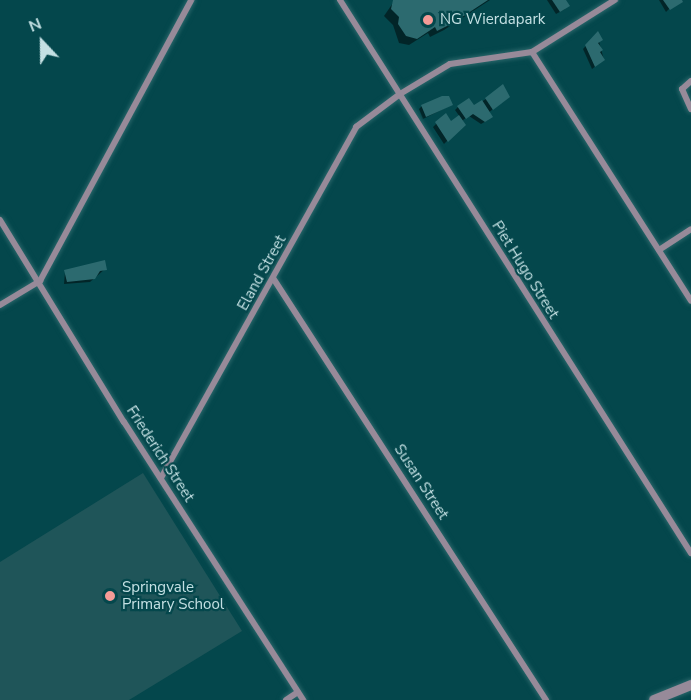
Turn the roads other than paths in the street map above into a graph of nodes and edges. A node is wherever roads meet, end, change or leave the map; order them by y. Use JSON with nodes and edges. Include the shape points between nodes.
{"nodes":[{"id":1,"x":191,"y":0,"type":"edge"},
{"id":2,"x":340,"y":0,"type":"edge"},
{"id":3,"x":615,"y":0,"type":"edge"},
{"id":4,"x":532,"y":52,"type":"junction"},
{"id":5,"x":691,"y":81,"type":"edge"},
{"id":6,"x":400,"y":94,"type":"junction"},
{"id":7,"x":691,"y":109,"type":"edge"},
{"id":8,"x":0,"y":220,"type":"edge"},
{"id":9,"x":691,"y":229,"type":"edge"},
{"id":10,"x":659,"y":250,"type":"junction"},
{"id":11,"x":273,"y":278,"type":"junction"},
{"id":12,"x":40,"y":281,"type":"junction"},
{"id":13,"x":691,"y":301,"type":"edge"},
{"id":14,"x":0,"y":305,"type":"edge"},
{"id":15,"x":161,"y":478,"type":"junction"},
{"id":16,"x":691,"y":554,"type":"edge"},
{"id":17,"x":691,"y":685,"type":"edge"},
{"id":18,"x":298,"y":692,"type":"junction"},
{"id":19,"x":286,"y":700,"type":"edge"},
{"id":20,"x":303,"y":700,"type":"edge"},
{"id":21,"x":546,"y":700,"type":"edge"},
{"id":22,"x":654,"y":700,"type":"edge"}],
"edges":[{"from":1,"to":12,"type":"street"},
{"from":2,"to":6,"type":"street","name":"Piet Hugo Street"},
{"from":3,"to":4,"type":"street"},
{"from":4,"to":6,"type":"street","name":"Eland Street","via":[[456,62]]},
{"from":4,"to":10,"type":"street"},
{"from":5,"to":7,"type":"street","via":[[682,89]]},
{"from":6,"to":11,"type":"street","name":"Eland Street","via":[[353,131]]},
{"from":6,"to":16,"type":"street","name":"Piet Hugo Street"},
{"from":8,"to":12,"type":"street","name":"Friederich Street"},
{"from":9,"to":10,"type":"street"},
{"from":10,"to":13,"type":"street"},
{"from":11,"to":15,"type":"street","name":"Eland Street"},
{"from":11,"to":21,"type":"street","name":"Susan Street"},
{"from":12,"to":14,"type":"street"},
{"from":12,"to":15,"type":"street","name":"Friederich Street"},
{"from":15,"to":18,"type":"street","name":"Friederich Street"},
{"from":17,"to":22,"type":"street"},
{"from":18,"to":19,"type":"street"},
{"from":18,"to":20,"type":"street","name":"Friederich Street"}]}
